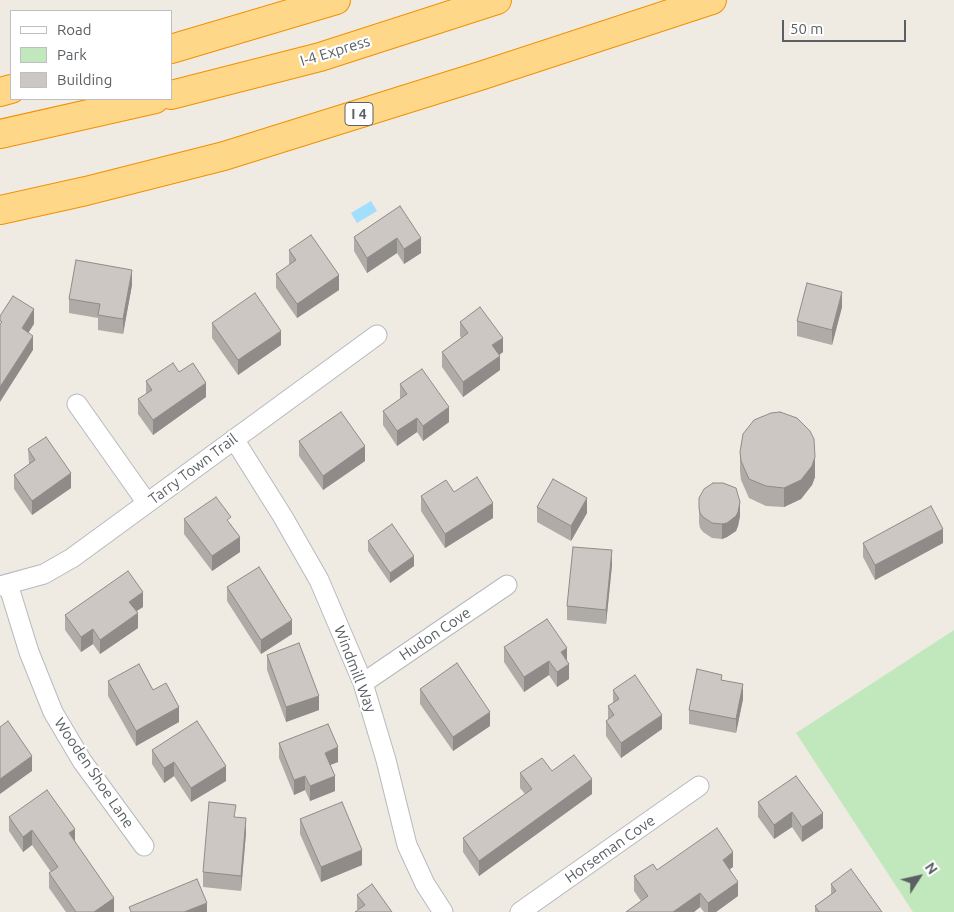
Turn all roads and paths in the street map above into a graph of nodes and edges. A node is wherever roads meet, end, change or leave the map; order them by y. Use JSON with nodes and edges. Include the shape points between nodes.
{"nodes":[{"id":1,"x":336,"y":0,"type":"edge"},
{"id":2,"x":497,"y":0,"type":"edge"},
{"id":3,"x":712,"y":0,"type":"edge"},
{"id":4,"x":172,"y":49,"type":"edge"},
{"id":5,"x":172,"y":95,"type":"edge"},
{"id":6,"x":151,"y":100,"type":"edge"},
{"id":7,"x":0,"y":134,"type":"edge"},
{"id":8,"x":0,"y":210,"type":"edge"},
{"id":9,"x":377,"y":335,"type":"dead end"},
{"id":10,"x":77,"y":404,"type":"dead end"},
{"id":11,"x":234,"y":439,"type":"junction"},
{"id":12,"x":147,"y":503,"type":"junction"},
{"id":13,"x":4,"y":585,"type":"edge"},
{"id":14,"x":507,"y":585,"type":"dead end"},
{"id":15,"x":363,"y":683,"type":"junction"},
{"id":16,"x":699,"y":786,"type":"dead end"},
{"id":17,"x":144,"y":846,"type":"dead end"},
{"id":18,"x":443,"y":912,"type":"edge"},
{"id":19,"x":520,"y":912,"type":"edge"}],
"edges":[{"from":1,"to":4,"type":"highway"},
{"from":2,"to":5,"type":"highway","name":"I-4 Express","via":[[320,57]]},
{"from":3,"to":8,"type":"highway","number":"I 4","via":[[224,156]]},
{"from":6,"to":7,"type":"highway"},
{"from":9,"to":11,"type":"street","name":"Tarry Town Trail"},
{"from":10,"to":12,"type":"street"},
{"from":11,"to":12,"type":"street","name":"Tarry Town Trail"},
{"from":11,"to":15,"type":"street","name":"Windmill Way","via":[[319,580]]},
{"from":12,"to":13,"type":"street","name":"Tarry Town Trail","via":[[72,558],[44,574]]},
{"from":13,"to":17,"type":"street","name":"Wooden Shoe Lane","via":[[53,712],[82,761]]},
{"from":14,"to":15,"type":"street","name":"Hudon Cove"},
{"from":15,"to":18,"type":"street","name":"Windmill Way","via":[[407,845]]},
{"from":16,"to":19,"type":"street","name":"Horseman Cove"}]}
